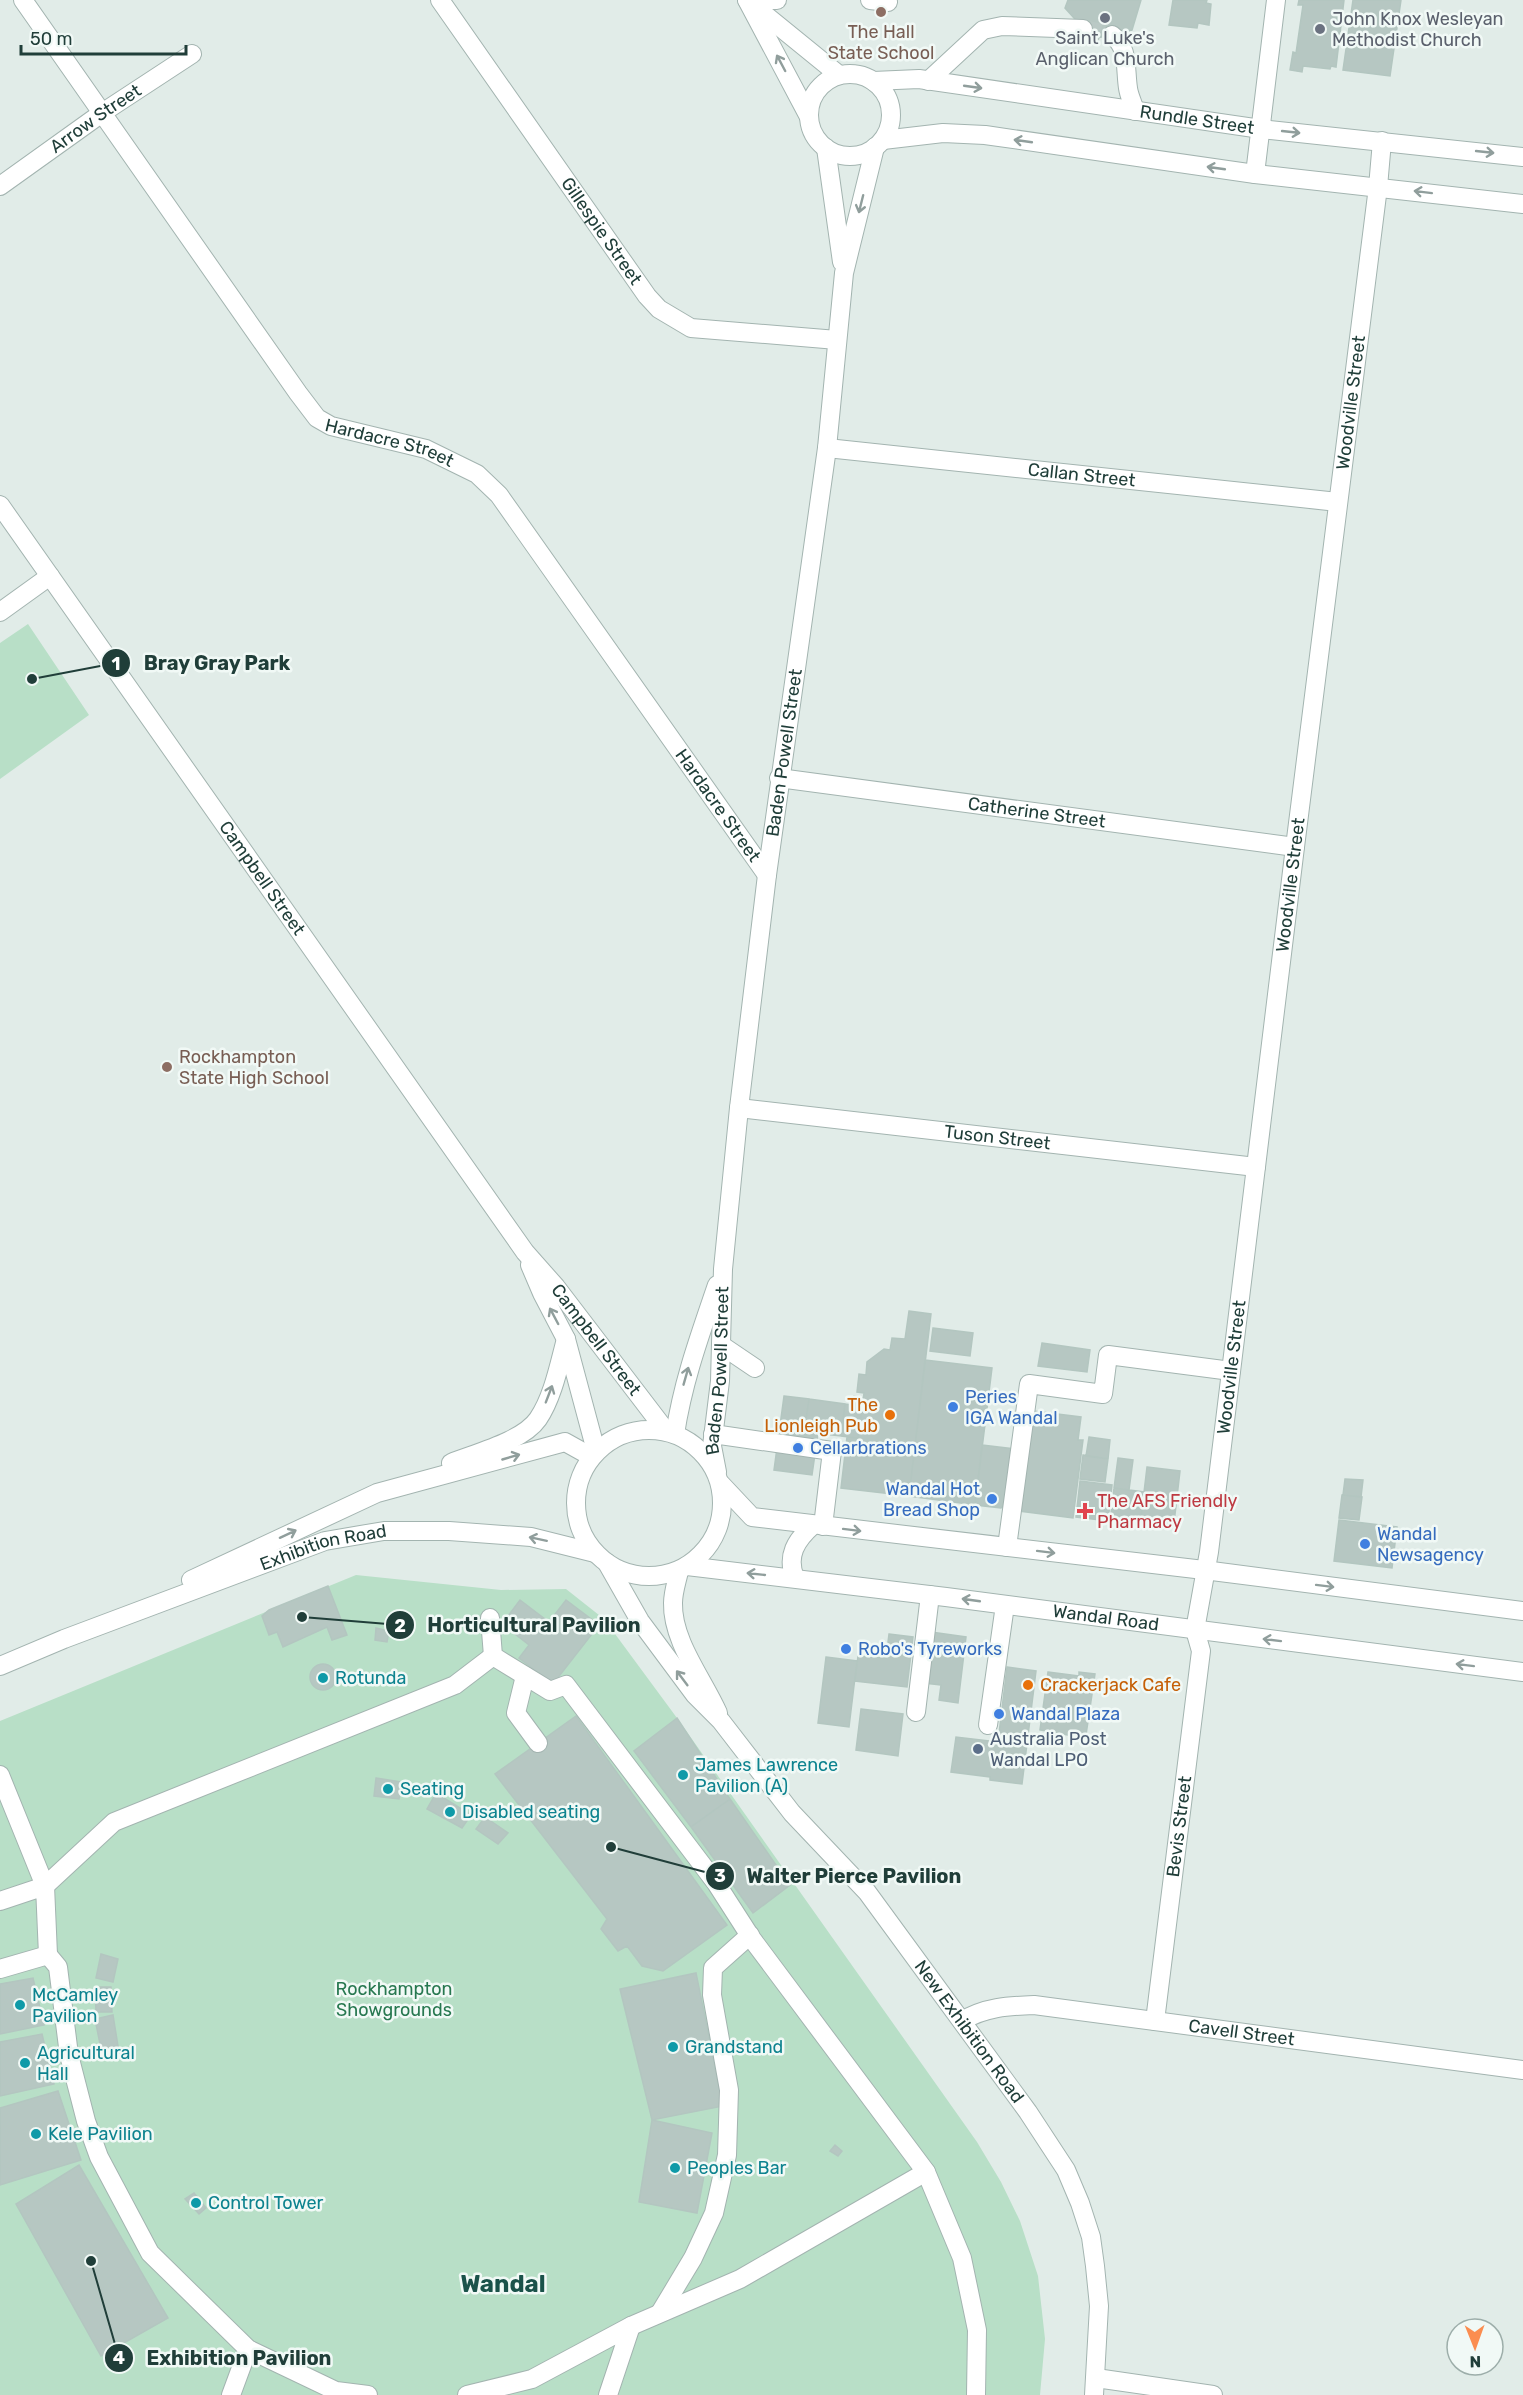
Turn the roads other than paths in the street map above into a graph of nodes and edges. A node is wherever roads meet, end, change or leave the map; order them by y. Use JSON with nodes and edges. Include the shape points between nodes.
{"nodes":[{"id":1,"x":22,"y":0,"type":"edge"},
{"id":2,"x":440,"y":0,"type":"edge"},
{"id":3,"x":747,"y":0,"type":"edge"},
{"id":4,"x":777,"y":0,"type":"edge"},
{"id":5,"x":870,"y":0,"type":"edge"},
{"id":6,"x":1276,"y":0,"type":"edge"},
{"id":7,"x":888,"y":2,"type":"dead end"},
{"id":8,"x":1083,"y":28,"type":"tunnel mouth"},
{"id":9,"x":1112,"y":35,"type":"dead end"},
{"id":10,"x":192,"y":54,"type":"dead end"},
{"id":11,"x":839,"y":75,"type":"junction"},
{"id":12,"x":873,"y":81,"type":"junction"},
{"id":13,"x":928,"y":81,"type":"junction"},
{"id":14,"x":1135,"y":111,"type":"junction"},
{"id":15,"x":102,"y":113,"type":"junction"},
{"id":16,"x":808,"y":115,"type":"junction"},
{"id":17,"x":1261,"y":129,"type":"junction"},
{"id":18,"x":1382,"y":141,"type":"junction"},
{"id":19,"x":879,"y":143,"type":"junction"},
{"id":20,"x":826,"y":148,"type":"junction"},
{"id":21,"x":1523,"y":157,"type":"edge"},
{"id":22,"x":1255,"y":174,"type":"junction"},
{"id":23,"x":0,"y":186,"type":"edge"},
{"id":24,"x":1378,"y":187,"type":"junction"},
{"id":25,"x":1523,"y":204,"type":"edge"},
{"id":26,"x":844,"y":273,"type":"junction"},
{"id":27,"x":837,"y":340,"type":"junction"},
{"id":28,"x":827,"y":448,"type":"junction"},
{"id":29,"x":1338,"y":502,"type":"junction"},
{"id":30,"x":0,"y":505,"type":"edge"},
{"id":31,"x":50,"y":576,"type":"junction"},
{"id":32,"x":0,"y":612,"type":"edge"},
{"id":33,"x":779,"y":778,"type":"junction"},
{"id":34,"x":1295,"y":847,"type":"junction"},
{"id":35,"x":767,"y":875,"type":"junction"},
{"id":36,"x":739,"y":1108,"type":"junction"},
{"id":37,"x":1256,"y":1167,"type":"junction"},
{"id":38,"x":525,"y":1252,"type":"junction"},
{"id":39,"x":723,"y":1269,"type":"junction"},
{"id":40,"x":566,"y":1339,"type":"junction"},
{"id":41,"x":721,"y":1345,"type":"junction"},
{"id":42,"x":755,"y":1368,"type":"dead end"},
{"id":43,"x":1231,"y":1371,"type":"junction"},
{"id":44,"x":670,"y":1432,"type":"junction"},
{"id":45,"x":713,"y":1434,"type":"junction"},
{"id":46,"x":594,"y":1454,"type":"junction"},
{"id":47,"x":719,"y":1478,"type":"junction"},
{"id":48,"x":377,"y":1492,"type":"junction"},
{"id":49,"x":818,"y":1526,"type":"junction"},
{"id":50,"x":1006,"y":1547,"type":"junction"},
{"id":51,"x":601,"y":1558,"type":"junction"},
{"id":52,"x":682,"y":1568,"type":"junction"},
{"id":53,"x":1204,"y":1570,"type":"junction"},
{"id":54,"x":795,"y":1578,"type":"junction"},
{"id":55,"x":930,"y":1595,"type":"junction"},
{"id":56,"x":1005,"y":1605,"type":"junction"},
{"id":57,"x":1523,"y":1611,"type":"edge"},
{"id":58,"x":490,"y":1618,"type":"dead end"},
{"id":59,"x":1195,"y":1630,"type":"junction"},
{"id":60,"x":64,"y":1639,"type":"junction"},
{"id":61,"x":493,"y":1656,"type":"junction"},
{"id":62,"x":0,"y":1666,"type":"edge"},
{"id":63,"x":1523,"y":1672,"type":"edge"},
{"id":64,"x":525,"y":1676,"type":"junction"},
{"id":65,"x":916,"y":1712,"type":"dead end"},
{"id":66,"x":721,"y":1721,"type":"junction"},
{"id":67,"x":988,"y":1725,"type":"dead end"},
{"id":68,"x":538,"y":1743,"type":"dead end"},
{"id":69,"x":0,"y":1775,"type":"edge"},
{"id":70,"x":45,"y":1886,"type":"junction"},
{"id":71,"x":0,"y":1901,"type":"edge"},
{"id":72,"x":750,"y":1935,"type":"junction"},
{"id":73,"x":48,"y":1955,"type":"junction"},
{"id":74,"x":0,"y":1969,"type":"edge"},
{"id":75,"x":962,"y":2021,"type":"junction"},
{"id":76,"x":1155,"y":2021,"type":"junction"},
{"id":77,"x":1523,"y":2070,"type":"edge"},
{"id":78,"x":926,"y":2172,"type":"junction"},
{"id":79,"x":660,"y":2313,"type":"junction"},
{"id":80,"x":631,"y":2325,"type":"junction"},
{"id":81,"x":248,"y":2349,"type":"junction"},
{"id":82,"x":1095,"y":2387,"type":"edge"},
{"id":83,"x":231,"y":2395,"type":"edge"},
{"id":84,"x":368,"y":2395,"type":"edge"},
{"id":85,"x":467,"y":2395,"type":"edge"},
{"id":86,"x":608,"y":2395,"type":"edge"},
{"id":87,"x":976,"y":2395,"type":"edge"},
{"id":88,"x":1213,"y":2395,"type":"edge"}],
"edges":[{"from":1,"to":15,"type":"street","name":"Hardacre Street"},
{"from":2,"to":27,"type":"street","name":"Gillespie Street","via":[[659,309],[691,328]]},
{"from":3,"to":4,"type":"street"},
{"from":3,"to":11,"type":"street"},
{"from":16,"to":3,"type":"street","one_way":true},
{"from":5,"to":7,"type":"street"},
{"from":6,"to":17,"type":"street"},
{"from":8,"to":13,"type":"street","via":[[1002,26],[983,30]]},
{"from":9,"to":14,"type":"street","via":[[1121,41]]},
{"from":10,"to":15,"type":"street","name":"Arrow Street"},
{"from":11,"to":12,"type":"street","via":[[862,76]]},
{"from":11,"to":16,"type":"street","via":[[817,90]]},
{"from":12,"to":13,"type":"street","name":"Rundle Street"},
{"from":12,"to":19,"type":"street","via":[[882,88],[891,108],[888,130]]},
{"from":13,"to":14,"type":"street","name":"Rundle Street","one_way":true},
{"from":14,"to":17,"type":"street","name":"Rundle Street"},
{"from":15,"to":23,"type":"street","name":"Arrow Street"},
{"from":15,"to":35,"type":"street","name":"Hardacre Street","via":[[317,418],[331,426],[426,449],[477,474],[499,495]]},
{"from":16,"to":20,"type":"street","via":[[811,129]]},
{"from":17,"to":18,"type":"street","name":"Rundle Street","one_way":true},
{"from":17,"to":22,"type":"street"},
{"from":18,"to":21,"type":"street","name":"Rundle Street","one_way":true},
{"from":18,"to":24,"type":"street","name":"Woodville Street"},
{"from":19,"to":20,"type":"street","via":[[857,155],[843,156]]},
{"from":22,"to":19,"type":"street","one_way":true,"via":[[985,135],[943,133]]},
{"from":19,"to":26,"type":"street","name":"Baden Powell Street","one_way":true},
{"from":20,"to":26,"type":"street","name":"Baden Powell Street"},
{"from":22,"to":24,"type":"street"},
{"from":25,"to":24,"type":"street","one_way":true},
{"from":24,"to":29,"type":"street","name":"Woodville Street"},
{"from":26,"to":27,"type":"street","name":"Baden Powell Street"},
{"from":27,"to":28,"type":"street","name":"Baden Powell Street"},
{"from":28,"to":29,"type":"street","name":"Callan Street"},
{"from":28,"to":33,"type":"street","name":"Baden Powell Street"},
{"from":29,"to":34,"type":"street","name":"Woodville Street"},
{"from":30,"to":31,"type":"street","name":"Campbell Street"},
{"from":31,"to":32,"type":"street"},
{"from":31,"to":38,"type":"street","name":"Campbell Street"},
{"from":33,"to":34,"type":"street","name":"Catherine Street"},
{"from":33,"to":35,"type":"street","name":"Baden Powell Street"},
{"from":34,"to":37,"type":"street","name":"Woodville Street"},
{"from":35,"to":36,"type":"street","name":"Baden Powell Street"},
{"from":36,"to":37,"type":"street","name":"Tuson Street"},
{"from":36,"to":39,"type":"street","name":"Baden Powell Street"},
{"from":37,"to":43,"type":"street","name":"Woodville Street"},
{"from":40,"to":38,"type":"street","name":"Campbell Street","one_way":true},
{"from":38,"to":44,"type":"street","name":"Campbell Street"},
{"from":39,"to":41,"type":"street","name":"Baden Powell Street"},
{"from":44,"to":39,"type":"street","name":"Baden Powell Street","one_way":true},
{"from":40,"to":46,"type":"street","name":"Campbell Street"},
{"from":48,"to":40,"type":"street","name":"Exhibition Road","one_way":true,"via":[[515,1437],[537,1420]]},
{"from":41,"to":42,"type":"street"},
{"from":41,"to":45,"type":"street","name":"Baden Powell Street"},
{"from":43,"to":50,"type":"street","via":[[1108,1356],[1103,1394],[1029,1384]]},
{"from":43,"to":53,"type":"street","name":"Woodville Street"},
{"from":44,"to":46,"type":"street","via":[[633,1432],[616,1437]]},
{"from":44,"to":47,"type":"street","via":[[692,1442]]},
{"from":45,"to":47,"type":"street","name":"Baden Powell Street"},
{"from":45,"to":49,"type":"street","via":[[832,1451]]},
{"from":48,"to":46,"type":"street","name":"Exhibition Road","one_way":true,"via":[[564,1442]]},
{"from":46,"to":51,"type":"street","via":[[581,1474],[577,1516],[583,1536]]},
{"from":47,"to":49,"type":"street","via":[[752,1517]]},
{"from":47,"to":52,"type":"street","via":[[721,1522],[702,1555]]},
{"from":60,"to":48,"type":"street","name":"Exhibition Road","one_way":true},
{"from":49,"to":50,"type":"street","one_way":true},
{"from":49,"to":54,"type":"street","via":[[801,1536],[795,1545],[791,1560]]},
{"from":50,"to":53,"type":"street","one_way":true},
{"from":51,"to":52,"type":"street","via":[[623,1572],[641,1576],[659,1576]]},
{"from":51,"to":60,"type":"street","name":"Exhibition Road","one_way":true,"via":[[531,1537],[384,1531],[325,1541]]},
{"from":66,"to":51,"type":"street","name":"New Exhibition Road","one_way":true,"via":[[695,1695],[640,1621]]},
{"from":54,"to":52,"type":"street","name":"Wandal Road","one_way":true},
{"from":52,"to":66,"type":"street","name":"New Exhibition Road","via":[[673,1603],[679,1636]]},
{"from":53,"to":57,"type":"street","one_way":true},
{"from":53,"to":59,"type":"street","name":"Woodville Street"},
{"from":54,"to":55,"type":"street","name":"Wandal Road"},
{"from":56,"to":55,"type":"street","name":"Wandal Road","one_way":true},
{"from":55,"to":65,"type":"street"},
{"from":56,"to":59,"type":"street","name":"Wandal Road"},
{"from":56,"to":67,"type":"street"},
{"from":58,"to":61,"type":"street"},
{"from":63,"to":59,"type":"street","name":"Wandal Road","one_way":true},
{"from":59,"to":76,"type":"street","name":"Bevis Street","via":[[1201,1651]]},
{"from":60,"to":62,"type":"street","name":"Exhibition Road"},
{"from":61,"to":64,"type":"street"},
{"from":61,"to":70,"type":"street","via":[[455,1685],[114,1821]]},
{"from":64,"to":68,"type":"street","via":[[516,1713]]},
{"from":64,"to":72,"type":"street","via":[[550,1691],[566,1685],[716,1883]]},
{"from":66,"to":75,"type":"street","name":"New Exhibition Road","via":[[792,1813],[867,1893]]},
{"from":69,"to":70,"type":"street"},
{"from":70,"to":71,"type":"street"},
{"from":70,"to":73,"type":"street"},
{"from":72,"to":78,"type":"street"},
{"from":72,"to":79,"type":"street","via":[[713,1968],[712,1995],[729,2090],[726,2155],[714,2213]]},
{"from":73,"to":74,"type":"street"},
{"from":73,"to":81,"type":"street","via":[[58,1966],[69,2055],[99,2157],[150,2253]]},
{"from":75,"to":76,"type":"street","name":"Cavell Street","via":[[988,2009],[1034,2006]]},
{"from":75,"to":82,"type":"street","name":"New Exhibition Road","via":[[1046,2139],[1066,2170],[1080,2203],[1091,2237],[1100,2306]]},
{"from":76,"to":77,"type":"street","name":"Cavell Street"},
{"from":78,"to":79,"type":"street","via":[[740,2279]]},
{"from":78,"to":87,"type":"street","via":[[962,2258],[977,2330]]},
{"from":79,"to":80,"type":"street"},
{"from":80,"to":85,"type":"street","via":[[532,2379]]},
{"from":80,"to":86,"type":"street"},
{"from":81,"to":83,"type":"street"},
{"from":81,"to":84,"type":"street","via":[[336,2391]]},
{"from":82,"to":88,"type":"street"}]}
